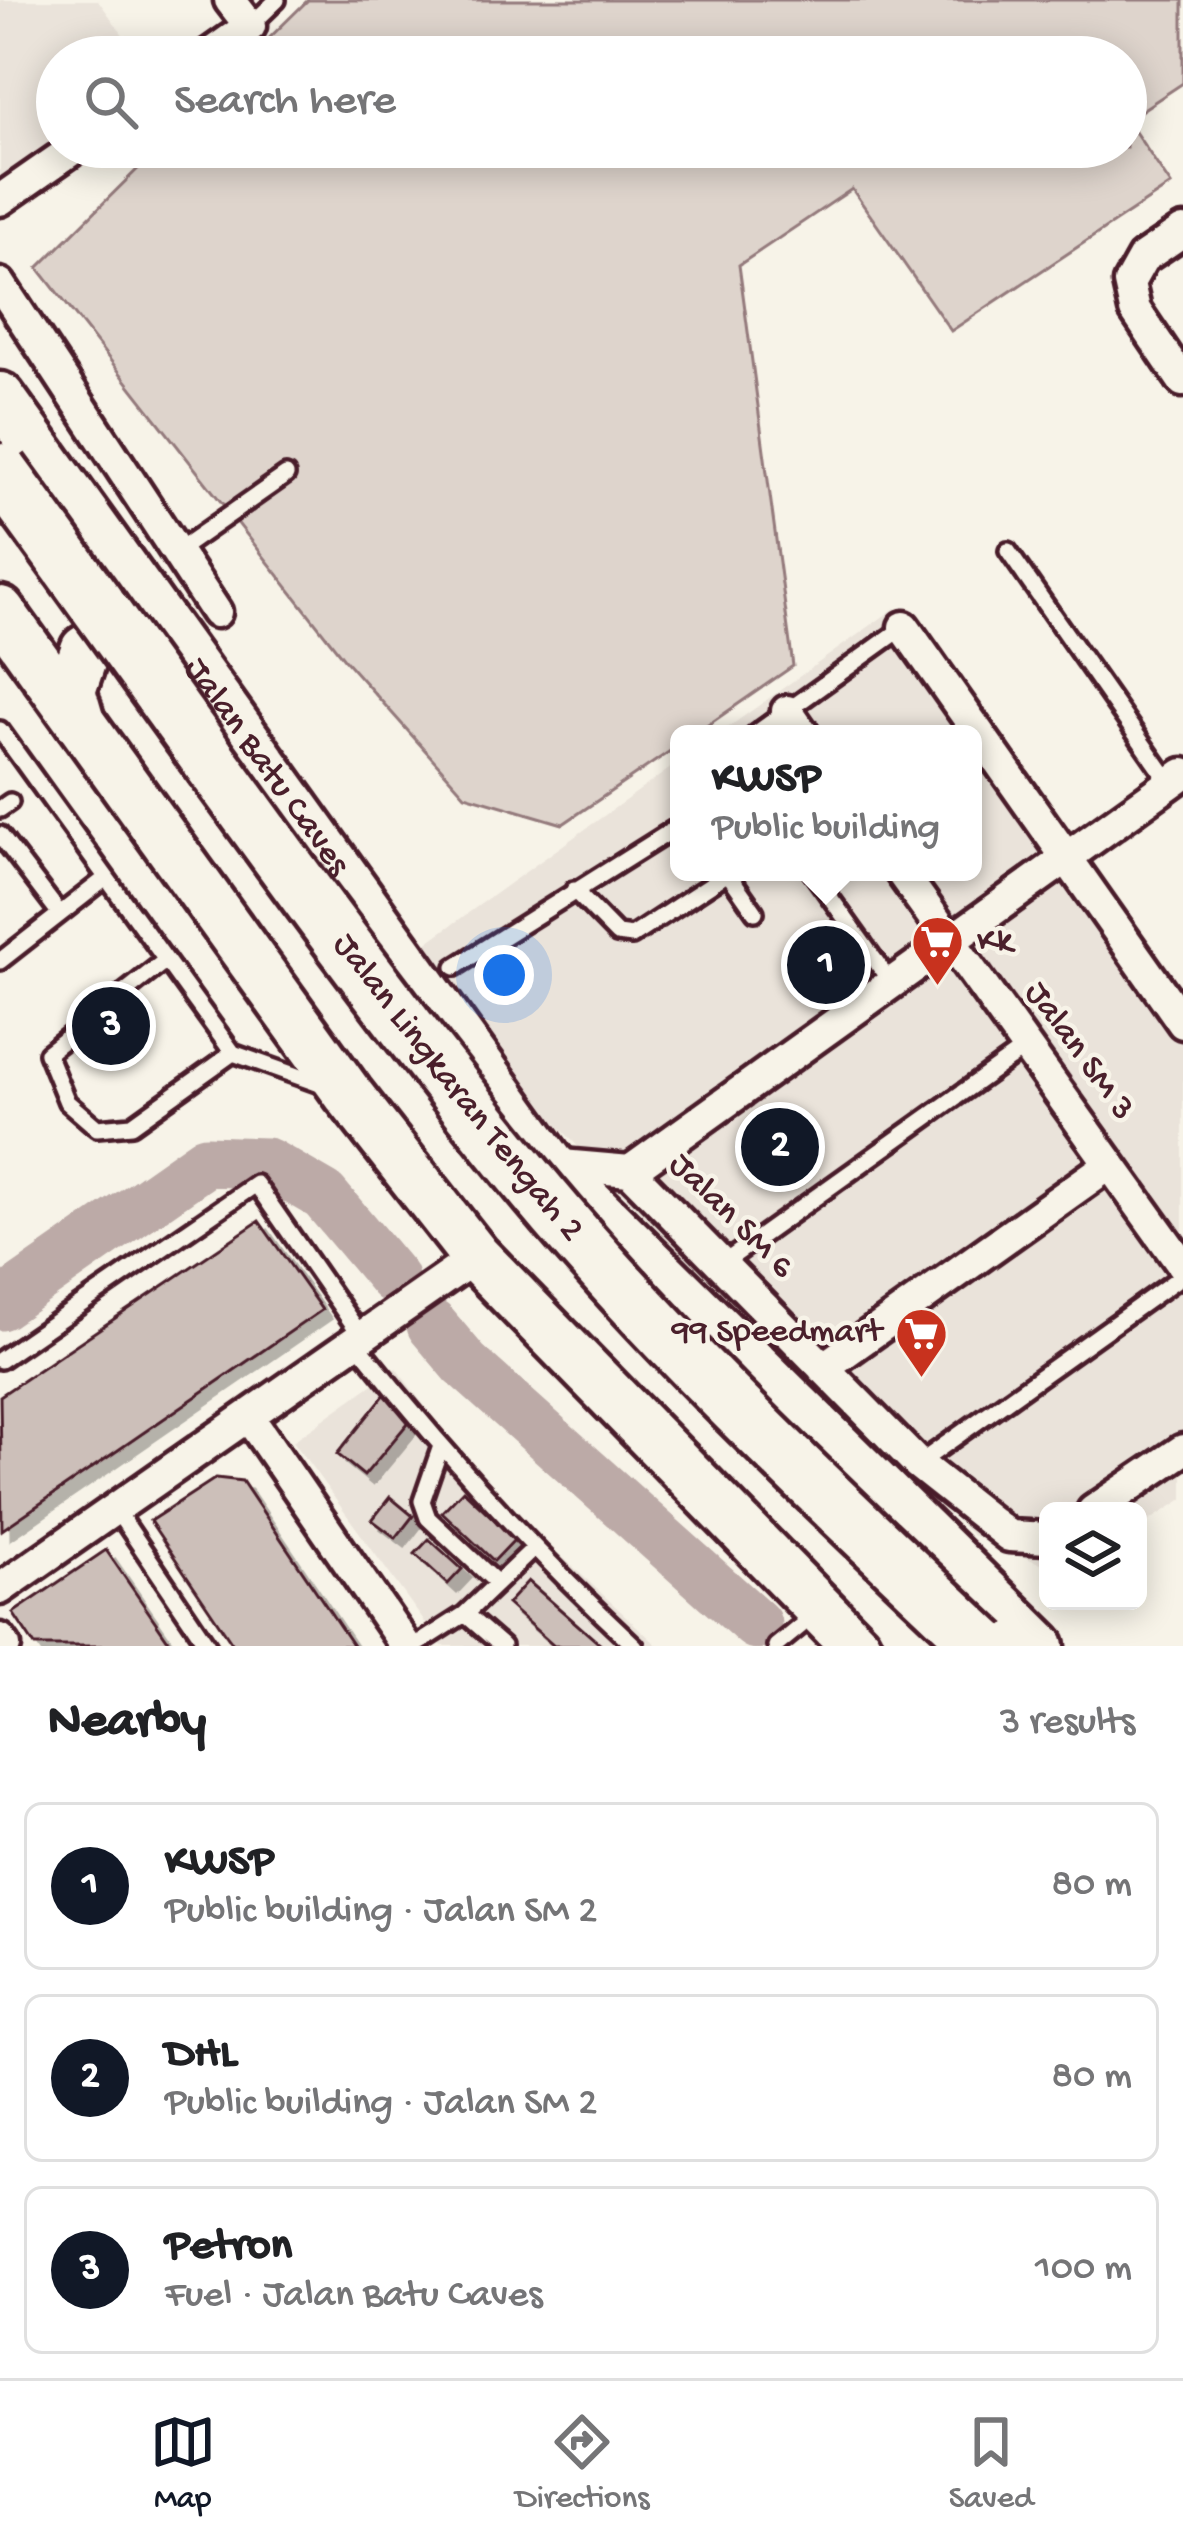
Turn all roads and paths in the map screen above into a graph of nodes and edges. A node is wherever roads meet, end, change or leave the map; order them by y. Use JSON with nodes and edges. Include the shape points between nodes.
{"nodes":[{"id":1,"x":230,"y":0,"type":"edge"},
{"id":2,"x":277,"y":0,"type":"edge"},
{"id":3,"x":250,"y":26,"type":"junction"},
{"id":4,"x":236,"y":36,"type":"edge"},
{"id":5,"x":46,"y":168,"type":"edge"},
{"id":6,"x":0,"y":200,"type":"edge"},
{"id":7,"x":1183,"y":231,"type":"edge"},
{"id":8,"x":0,"y":284,"type":"edge"},
{"id":9,"x":1183,"y":381,"type":"edge"},
{"id":10,"x":0,"y":397,"type":"edge"},
{"id":11,"x":0,"y":438,"type":"edge"},
{"id":12,"x":0,"y":471,"type":"edge"},
{"id":13,"x":286,"y":475,"type":"dead end"},
{"id":14,"x":92,"y":522,"type":"junction"},
{"id":15,"x":0,"y":534,"type":"edge"},
{"id":16,"x":1008,"y":551,"type":"dead end"},
{"id":17,"x":175,"y":552,"type":"junction"},
{"id":18,"x":0,"y":611,"type":"edge"},
{"id":19,"x":216,"y":612,"type":"dead end"},
{"id":20,"x":904,"y":627,"type":"joint"},
{"id":21,"x":187,"y":652,"type":"junction"},
{"id":22,"x":795,"y":723,"type":"edge"},
{"id":23,"x":973,"y":725,"type":"edge"},
{"id":24,"x":82,"y":727,"type":"junction"},
{"id":25,"x":0,"y":730,"type":"edge"},
{"id":26,"x":982,"y":738,"type":"edge"},
{"id":27,"x":1179,"y":786,"type":"edge"},
{"id":28,"x":670,"y":831,"type":"edge"},
{"id":29,"x":0,"y":835,"type":"edge"},
{"id":30,"x":1067,"y":858,"type":"junction"},
{"id":31,"x":106,"y":878,"type":"junction"},
{"id":32,"x":714,"y":881,"type":"edge"},
{"id":33,"x":734,"y":881,"type":"edge"},
{"id":34,"x":818,"y":881,"type":"edge"},
{"id":35,"x":908,"y":881,"type":"edge"},
{"id":36,"x":574,"y":890,"type":"junction"},
{"id":37,"x":755,"y":912,"type":"dead end"},
{"id":38,"x":60,"y":914,"type":"junction"},
{"id":39,"x":951,"y":941,"type":"junction"},
{"id":40,"x":166,"y":960,"type":"junction"},
{"id":41,"x":0,"y":961,"type":"edge"},
{"id":42,"x":455,"y":967,"type":"dead end"},
{"id":43,"x":892,"y":984,"type":"junction"},
{"id":44,"x":1183,"y":1023,"type":"edge"},
{"id":45,"x":1026,"y":1046,"type":"junction"},
{"id":46,"x":233,"y":1054,"type":"junction"},
{"id":47,"x":348,"y":1094,"type":"junction"},
{"id":48,"x":550,"y":1163,"type":"junction"},
{"id":49,"x":1110,"y":1164,"type":"junction"},
{"id":50,"x":630,"y":1171,"type":"junction"},
{"id":51,"x":476,"y":1257,"type":"junction"},
{"id":52,"x":643,"y":1259,"type":"junction"},
{"id":53,"x":722,"y":1264,"type":"junction"},
{"id":54,"x":1183,"y":1268,"type":"edge"},
{"id":55,"x":358,"y":1339,"type":"junction"},
{"id":56,"x":0,"y":1360,"type":"edge"},
{"id":57,"x":824,"y":1368,"type":"junction"},
{"id":58,"x":248,"y":1416,"type":"junction"},
{"id":59,"x":440,"y":1449,"type":"junction"},
{"id":60,"x":1183,"y":1450,"type":"edge"},
{"id":61,"x":918,"y":1464,"type":"junction"},
{"id":62,"x":1106,"y":1502,"type":"edge"},
{"id":63,"x":116,"y":1508,"type":"junction"},
{"id":64,"x":1039,"y":1538,"type":"edge"},
{"id":65,"x":532,"y":1550,"type":"junction"},
{"id":66,"x":2,"y":1582,"type":"edge"},
{"id":67,"x":497,"y":1583,"type":"junction"},
{"id":68,"x":466,"y":1614,"type":"junction"},
{"id":69,"x":809,"y":1619,"type":"junction"},
{"id":70,"x":208,"y":1646,"type":"edge"},
{"id":71,"x":406,"y":1646,"type":"edge"},
{"id":72,"x":415,"y":1646,"type":"edge"},
{"id":73,"x":502,"y":1646,"type":"edge"},
{"id":74,"x":634,"y":1646,"type":"edge"},
{"id":75,"x":776,"y":1646,"type":"edge"},
{"id":76,"x":856,"y":1646,"type":"edge"},
{"id":77,"x":929,"y":1646,"type":"edge"},
{"id":78,"x":984,"y":1646,"type":"edge"},
{"id":79,"x":1040,"y":1646,"type":"edge"}],
"edges":[{"from":1,"to":3,"type":"street"},
{"from":2,"to":3,"type":"lane"},
{"from":3,"to":4,"type":"street"},
{"from":5,"to":6,"type":"street"},
{"from":7,"to":9,"type":"street","via":[[1143,258],[1129,283],[1135,310]]},
{"from":8,"to":17,"type":"street"},
{"from":10,"to":14,"type":"main road","name":"Jalan Batu Caves"},
{"from":11,"to":14,"type":"main road","via":[[47,472]]},
{"from":12,"to":78,"type":"highway","name":"Jalan Lingkaran Tengah 2","bridge":true,"via":[[516,1166],[766,1440]]},
{"from":13,"to":17,"type":"lane"},
{"from":14,"to":21,"type":"main road","name":"Jalan Batu Caves"},
{"from":15,"to":77,"type":"highway","name":"Jalan Lingkaran Tengah 2","via":[[486,1190],[738,1463]]},
{"from":16,"to":27,"type":"lane"},
{"from":17,"to":19,"type":"street"},
{"from":18,"to":24,"type":"main road"},
{"from":20,"to":22,"type":"lane"},
{"from":20,"to":23,"type":"street"},
{"from":21,"to":24,"type":"main road","via":[[151,628],[122,627],[97,639],[73,673]]},
{"from":21,"to":48,"type":"main road","name":"Jalan Batu Caves"},
{"from":24,"to":47,"type":"main road"},
{"from":25,"to":31,"type":"lane"},
{"from":26,"to":30,"type":"street"},
{"from":27,"to":30,"type":"street"},
{"from":28,"to":36,"type":"lane"},
{"from":29,"to":38,"type":"lane"},
{"from":30,"to":39,"type":"street"},
{"from":30,"to":44,"type":"street"},
{"from":31,"to":38,"type":"lane"},
{"from":31,"to":40,"type":"lane"},
{"from":32,"to":36,"type":"lane","via":[[632,936],[617,934]]},
{"from":33,"to":37,"type":"lane"},
{"from":34,"to":43,"type":"lane"},
{"from":35,"to":39,"type":"street","name":"Jalan SM 3"},
{"from":36,"to":42,"type":"lane"},
{"from":38,"to":41,"type":"lane"},
{"from":39,"to":43,"type":"street"},
{"from":39,"to":45,"type":"street","name":"Jalan SM 3"},
{"from":40,"to":46,"type":"lane"},
{"from":40,"to":46,"type":"lane","via":[[47,1053],[67,1102],[97,1128],[132,1125]]},
{"from":43,"to":50,"type":"street"},
{"from":45,"to":49,"type":"street","name":"Jalan SM 3"},
{"from":45,"to":53,"type":"lane"},
{"from":46,"to":47,"type":"lane"},
{"from":47,"to":51,"type":"main road"},
{"from":48,"to":50,"type":"street"},
{"from":48,"to":52,"type":"main road","name":"Jalan Batu Caves"},
{"from":49,"to":54,"type":"street","name":"Jalan SM 3"},
{"from":49,"to":57,"type":"street"},
{"from":50,"to":52,"type":"street"},
{"from":50,"to":53,"type":"street","name":"Jalan SM 6"},
{"from":51,"to":55,"type":"street"},
{"from":51,"to":69,"type":"main road"},
{"from":52,"to":79,"type":"main road","name":"Jalan Batu Caves"},
{"from":53,"to":57,"type":"street","name":"Jalan SM 6"},
{"from":54,"to":61,"type":"lane"},
{"from":55,"to":56,"type":"lane","via":[[256,1184]]},
{"from":55,"to":58,"type":"street"},
{"from":55,"to":59,"type":"lane"},
{"from":57,"to":61,"type":"street","name":"Jalan SM 6"},
{"from":58,"to":63,"type":"street"},
{"from":58,"to":71,"type":"street"},
{"from":59,"to":65,"type":"lane"},
{"from":59,"to":67,"type":"lane","via":[[422,1501],[428,1518]]},
{"from":60,"to":62,"type":"street"},
{"from":61,"to":64,"type":"street","name":"Jalan SM 6","via":[[1010,1536]]},
{"from":63,"to":66,"type":"street"},
{"from":63,"to":70,"type":"lane"},
{"from":65,"to":67,"type":"lane"},
{"from":65,"to":74,"type":"lane"},
{"from":67,"to":68,"type":"lane"},
{"from":68,"to":72,"type":"lane"},
{"from":68,"to":73,"type":"lane"},
{"from":69,"to":75,"type":"lane"},
{"from":69,"to":76,"type":"main road"}]}
